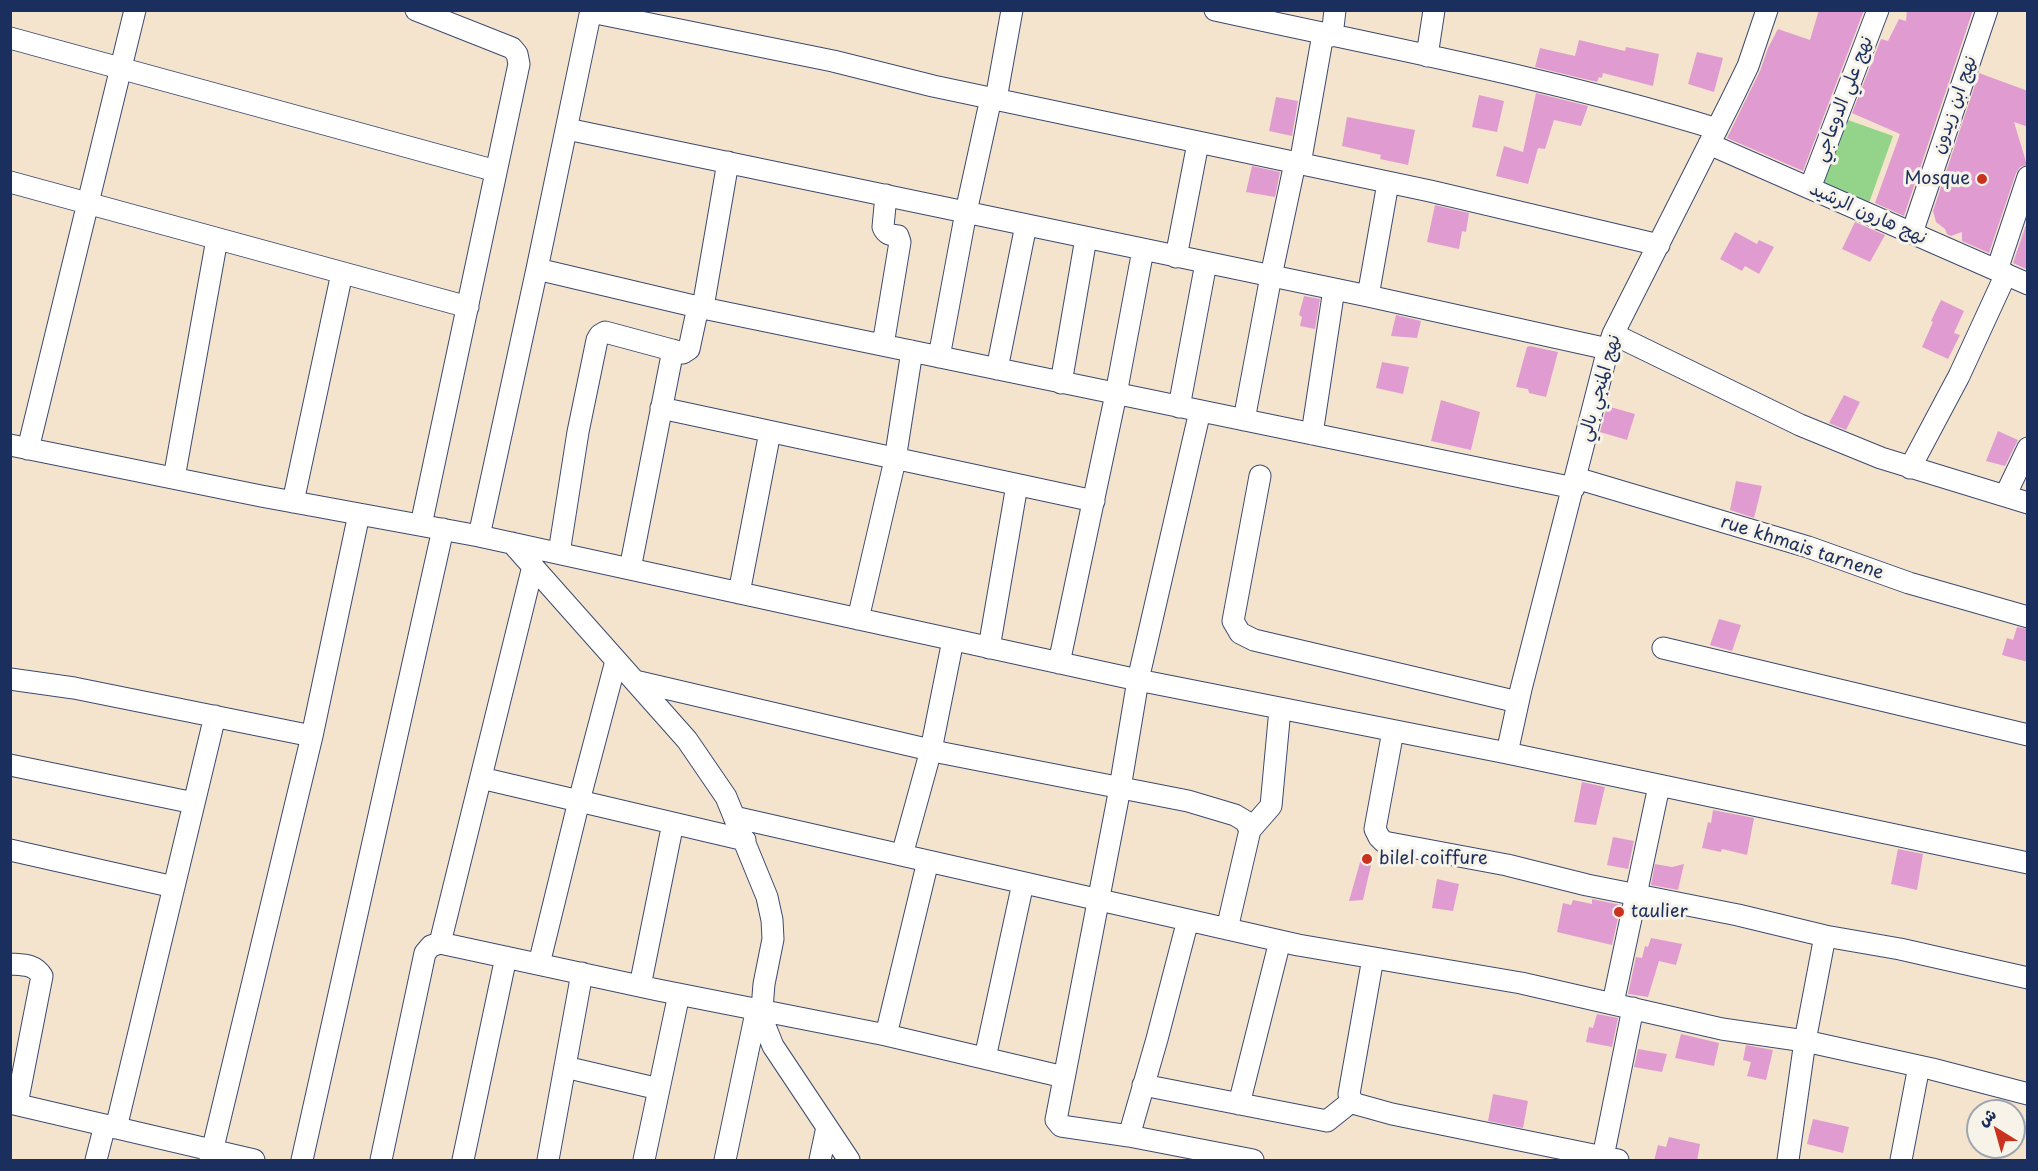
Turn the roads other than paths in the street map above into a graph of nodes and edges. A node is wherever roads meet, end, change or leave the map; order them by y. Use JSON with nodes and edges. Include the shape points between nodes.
{"nodes":[{"id":1,"x":135,"y":10,"type":"edge"},
{"id":2,"x":416,"y":10,"type":"edge"},
{"id":3,"x":1012,"y":10,"type":"edge"},
{"id":4,"x":1215,"y":10,"type":"edge"},
{"id":5,"x":1335,"y":10,"type":"edge"},
{"id":6,"x":1434,"y":10,"type":"edge"},
{"id":7,"x":1767,"y":10,"type":"edge"},
{"id":8,"x":1878,"y":10,"type":"edge"},
{"id":9,"x":1987,"y":10,"type":"edge"},
{"id":10,"x":591,"y":11,"type":"edge"},
{"id":11,"x":1327,"y":35,"type":"junction"},
{"id":12,"x":10,"y":38,"type":"edge"},
{"id":13,"x":1426,"y":56,"type":"junction"},
{"id":14,"x":121,"y":68,"type":"junction"},
{"id":15,"x":994,"y":99,"type":"junction"},
{"id":16,"x":567,"y":129,"type":"junction"},
{"id":17,"x":1713,"y":136,"type":"junction"},
{"id":18,"x":1198,"y":143,"type":"junction"},
{"id":19,"x":728,"y":162,"type":"junction"},
{"id":20,"x":1298,"y":163,"type":"junction"},
{"id":21,"x":496,"y":171,"type":"junction"},
{"id":22,"x":10,"y":182,"type":"edge"},
{"id":23,"x":1388,"y":183,"type":"junction"},
{"id":24,"x":1810,"y":188,"type":"junction"},
{"id":25,"x":2026,"y":189,"type":"edge"},
{"id":26,"x":886,"y":195,"type":"junction"},
{"id":27,"x":88,"y":204,"type":"junction"},
{"id":28,"x":966,"y":212,"type":"junction"},
{"id":29,"x":1026,"y":225,"type":"junction"},
{"id":30,"x":1912,"y":233,"type":"junction"},
{"id":31,"x":1086,"y":238,"type":"junction"},
{"id":32,"x":217,"y":239,"type":"junction"},
{"id":33,"x":1659,"y":244,"type":"junction"},
{"id":34,"x":1143,"y":250,"type":"junction"},
{"id":35,"x":1176,"y":256,"type":"junction"},
{"id":36,"x":1206,"y":262,"type":"junction"},
{"id":37,"x":537,"y":269,"type":"junction"},
{"id":38,"x":2001,"y":272,"type":"junction"},
{"id":39,"x":342,"y":273,"type":"junction"},
{"id":40,"x":1271,"y":276,"type":"junction"},
{"id":41,"x":2028,"y":284,"type":"edge"},
{"id":42,"x":1334,"y":289,"type":"junction"},
{"id":43,"x":1368,"y":296,"type":"junction"},
{"id":44,"x":468,"y":307,"type":"junction"},
{"id":45,"x":700,"y":307,"type":"junction"},
{"id":46,"x":1611,"y":341,"type":"junction"},
{"id":47,"x":883,"y":345,"type":"junction"},
{"id":48,"x":673,"y":350,"type":"junction"},
{"id":49,"x":912,"y":351,"type":"junction"},
{"id":50,"x":939,"y":357,"type":"junction"},
{"id":51,"x":997,"y":369,"type":"junction"},
{"id":52,"x":1061,"y":383,"type":"junction"},
{"id":53,"x":1116,"y":394,"type":"junction"},
{"id":54,"x":1179,"y":407,"type":"junction"},
{"id":55,"x":661,"y":408,"type":"junction"},
{"id":56,"x":1200,"y":411,"type":"junction"},
{"id":57,"x":1244,"y":420,"type":"junction"},
{"id":58,"x":770,"y":432,"type":"junction"},
{"id":59,"x":1312,"y":434,"type":"junction"},
{"id":60,"x":19,"y":447,"type":"edge"},
{"id":61,"x":2028,"y":448,"type":"edge"},
{"id":62,"x":895,"y":460,"type":"junction"},
{"id":63,"x":1910,"y":468,"type":"junction"},
{"id":64,"x":1260,"y":476,"type":"dead end"},
{"id":65,"x":174,"y":478,"type":"junction"},
{"id":66,"x":1575,"y":483,"type":"junction"},
{"id":67,"x":1017,"y":485,"type":"junction"},
{"id":68,"x":2005,"y":496,"type":"junction"},
{"id":69,"x":1094,"y":501,"type":"junction"},
{"id":70,"x":293,"y":502,"type":"junction"},
{"id":71,"x":2028,"y":503,"type":"edge"},
{"id":72,"x":359,"y":514,"type":"junction"},
{"id":73,"x":422,"y":525,"type":"junction"},
{"id":74,"x":443,"y":529,"type":"junction"},
{"id":75,"x":478,"y":536,"type":"junction"},
{"id":76,"x":512,"y":543,"type":"junction"},
{"id":77,"x":559,"y":553,"type":"junction"},
{"id":78,"x":533,"y":566,"type":"junction"},
{"id":79,"x":630,"y":569,"type":"junction"},
{"id":80,"x":739,"y":593,"type":"junction"},
{"id":81,"x":2028,"y":617,"type":"edge"},
{"id":82,"x":858,"y":619,"type":"junction"},
{"id":83,"x":953,"y":640,"type":"junction"},
{"id":84,"x":988,"y":648,"type":"junction"},
{"id":85,"x":1663,"y":648,"type":"dead end"},
{"id":86,"x":616,"y":661,"type":"junction"},
{"id":87,"x":1059,"y":663,"type":"junction"},
{"id":88,"x":10,"y":679,"type":"edge"},
{"id":89,"x":1138,"y":680,"type":"junction"},
{"id":90,"x":635,"y":681,"type":"junction"},
{"id":91,"x":1518,"y":702,"type":"junction"},
{"id":92,"x":1280,"y":709,"type":"junction"},
{"id":93,"x":215,"y":716,"type":"junction"},
{"id":94,"x":1393,"y":731,"type":"junction"},
{"id":95,"x":2028,"y":735,"type":"edge"},
{"id":96,"x":312,"y":736,"type":"junction"},
{"id":97,"x":931,"y":750,"type":"junction"},
{"id":98,"x":1507,"y":753,"type":"junction"},
{"id":99,"x":10,"y":765,"type":"edge"},
{"id":100,"x":481,"y":778,"type":"junction"},
{"id":101,"x":1659,"y":786,"type":"junction"},
{"id":102,"x":1120,"y":788,"type":"junction"},
{"id":103,"x":579,"y":801,"type":"junction"},
{"id":104,"x":194,"y":804,"type":"junction"},
{"id":105,"x":734,"y":817,"type":"junction"},
{"id":106,"x":673,"y":823,"type":"junction"},
{"id":107,"x":1250,"y":830,"type":"junction"},
{"id":108,"x":745,"y":840,"type":"junction"},
{"id":109,"x":10,"y":850,"type":"edge"},
{"id":110,"x":902,"y":855,"type":"junction"},
{"id":111,"x":928,"y":861,"type":"junction"},
{"id":112,"x":2028,"y":863,"type":"edge"},
{"id":113,"x":1023,"y":883,"type":"junction"},
{"id":114,"x":174,"y":887,"type":"junction"},
{"id":115,"x":1637,"y":896,"type":"junction"},
{"id":116,"x":1098,"y":900,"type":"junction"},
{"id":117,"x":1188,"y":920,"type":"junction"},
{"id":118,"x":1227,"y":929,"type":"junction"},
{"id":119,"x":1825,"y":936,"type":"junction"},
{"id":120,"x":1280,"y":941,"type":"junction"},
{"id":121,"x":440,"y":943,"type":"junction"},
{"id":122,"x":506,"y":957,"type":"junction"},
{"id":123,"x":1373,"y":958,"type":"junction"},
{"id":124,"x":10,"y":964,"type":"edge"},
{"id":125,"x":539,"y":964,"type":"junction"},
{"id":126,"x":582,"y":973,"type":"junction"},
{"id":127,"x":2028,"y":978,"type":"edge"},
{"id":128,"x":640,"y":986,"type":"junction"},
{"id":129,"x":680,"y":994,"type":"junction"},
{"id":130,"x":1623,"y":1005,"type":"junction"},
{"id":131,"x":760,"y":1009,"type":"junction"},
{"id":132,"x":886,"y":1035,"type":"junction"},
{"id":133,"x":1805,"y":1041,"type":"junction"},
{"id":134,"x":985,"y":1058,"type":"junction"},
{"id":135,"x":1919,"y":1066,"type":"junction"},
{"id":136,"x":565,"y":1067,"type":"junction"},
{"id":137,"x":1064,"y":1077,"type":"junction"},
{"id":138,"x":1143,"y":1085,"type":"junction"},
{"id":139,"x":659,"y":1089,"type":"junction"},
{"id":140,"x":2028,"y":1094,"type":"edge"},
{"id":141,"x":1352,"y":1101,"type":"junction"},
{"id":142,"x":14,"y":1104,"type":"edge"},
{"id":143,"x":1239,"y":1104,"type":"junction"},
{"id":144,"x":111,"y":1126,"type":"junction"},
{"id":145,"x":827,"y":1127,"type":"junction"},
{"id":146,"x":1129,"y":1136,"type":"junction"},
{"id":147,"x":211,"y":1156,"type":"edge"},
{"id":148,"x":1610,"y":1159,"type":"edge"},
{"id":149,"x":96,"y":1161,"type":"edge"},
{"id":150,"x":254,"y":1161,"type":"edge"},
{"id":151,"x":302,"y":1161,"type":"edge"},
{"id":152,"x":381,"y":1161,"type":"edge"},
{"id":153,"x":463,"y":1161,"type":"edge"},
{"id":154,"x":548,"y":1161,"type":"edge"},
{"id":155,"x":644,"y":1161,"type":"edge"},
{"id":156,"x":725,"y":1161,"type":"edge"},
{"id":157,"x":820,"y":1161,"type":"edge"},
{"id":158,"x":849,"y":1161,"type":"edge"},
{"id":159,"x":1253,"y":1161,"type":"edge"},
{"id":160,"x":1788,"y":1161,"type":"edge"},
{"id":161,"x":1901,"y":1161,"type":"edge"}],
"edges":[{"from":1,"to":14,"type":"street"},
{"from":2,"to":21,"type":"street","via":[[512,48],[517,54],[519,64]]},
{"from":3,"to":15,"type":"street"},
{"from":4,"to":11,"type":"street","name":"نهج هارون الرشيد"},
{"from":5,"to":11,"type":"street"},
{"from":6,"to":13,"type":"street"},
{"from":7,"to":17,"type":"street","name":"نهج المنجي بالي","via":[[1748,66]]},
{"from":8,"to":24,"type":"street","name":"نهج علي الدوعاجي"},
{"from":9,"to":30,"type":"street","name":"نهج ابن زيدون"},
{"from":10,"to":15,"type":"street"},
{"from":10,"to":16,"type":"street"},
{"from":11,"to":13,"type":"street","name":"نهج هارون الرشيد"},
{"from":11,"to":20,"type":"street"},
{"from":12,"to":14,"type":"street"},
{"from":13,"to":17,"type":"street","name":"نهج هارون الرشيد","via":[[1654,110]]},
{"from":14,"to":21,"type":"street"},
{"from":14,"to":27,"type":"street"},
{"from":15,"to":18,"type":"street"},
{"from":15,"to":28,"type":"street"},
{"from":16,"to":19,"type":"street"},
{"from":16,"to":37,"type":"street"},
{"from":17,"to":24,"type":"street","name":"نهج هارون الرشيد"},
{"from":17,"to":33,"type":"street","name":"نهج المنجي بالي"},
{"from":18,"to":20,"type":"street"},
{"from":18,"to":35,"type":"street"},
{"from":19,"to":26,"type":"street"},
{"from":19,"to":45,"type":"street"},
{"from":20,"to":23,"type":"street"},
{"from":20,"to":40,"type":"street"},
{"from":21,"to":44,"type":"street"},
{"from":22,"to":27,"type":"street"},
{"from":23,"to":33,"type":"street"},
{"from":23,"to":43,"type":"street"},
{"from":24,"to":30,"type":"street","name":"نهج هارون الرشيد"},
{"from":25,"to":38,"type":"street"},
{"from":26,"to":28,"type":"street"},
{"from":26,"to":47,"type":"street","via":[[885,231],[898,236],[900,242]]},
{"from":27,"to":32,"type":"street"},
{"from":27,"to":60,"type":"street"},
{"from":28,"to":29,"type":"street"},
{"from":28,"to":50,"type":"street"},
{"from":29,"to":31,"type":"street"},
{"from":29,"to":51,"type":"street"},
{"from":30,"to":38,"type":"street","name":"نهج هارون الرشيد"},
{"from":31,"to":34,"type":"street"},
{"from":31,"to":52,"type":"street"},
{"from":32,"to":39,"type":"street"},
{"from":32,"to":65,"type":"street"},
{"from":33,"to":46,"type":"street","name":"نهج المنجي بالي"},
{"from":34,"to":35,"type":"street"},
{"from":34,"to":53,"type":"street"},
{"from":35,"to":36,"type":"street"},
{"from":36,"to":40,"type":"street"},
{"from":36,"to":54,"type":"street"},
{"from":37,"to":45,"type":"street","name":"rue khmais tarnene"},
{"from":37,"to":75,"type":"street"},
{"from":38,"to":41,"type":"street","name":"نهج هارون الرشيد"},
{"from":38,"to":63,"type":"street","via":[[1959,376]]},
{"from":39,"to":44,"type":"street"},
{"from":39,"to":70,"type":"street"},
{"from":40,"to":42,"type":"street"},
{"from":40,"to":57,"type":"street"},
{"from":42,"to":43,"type":"street"},
{"from":42,"to":59,"type":"street"},
{"from":43,"to":46,"type":"street"},
{"from":44,"to":73,"type":"street"},
{"from":45,"to":47,"type":"street","name":"rue khmais tarnene"},
{"from":45,"to":48,"type":"street","via":[[689,349],[683,353]]},
{"from":46,"to":63,"type":"street","via":[[1800,425]]},
{"from":46,"to":66,"type":"street","name":"نهج المنجي بالي"},
{"from":47,"to":49,"type":"street","name":"rue khmais tarnene"},
{"from":48,"to":55,"type":"street"},
{"from":48,"to":77,"type":"street","via":[[605,332],[597,340]]},
{"from":49,"to":50,"type":"street","name":"rue khmais tarnene"},
{"from":49,"to":62,"type":"street"},
{"from":50,"to":51,"type":"street","name":"rue khmais tarnene"},
{"from":51,"to":52,"type":"street","name":"rue khmais tarnene"},
{"from":52,"to":53,"type":"street","name":"rue khmais tarnene"},
{"from":53,"to":54,"type":"street","name":"rue khmais tarnene"},
{"from":53,"to":69,"type":"street"},
{"from":54,"to":56,"type":"street","name":"rue khmais tarnene"},
{"from":55,"to":58,"type":"street"},
{"from":55,"to":79,"type":"street"},
{"from":56,"to":57,"type":"street","name":"rue khmais tarnene"},
{"from":56,"to":89,"type":"street"},
{"from":57,"to":59,"type":"street","name":"rue khmais tarnene"},
{"from":58,"to":62,"type":"street"},
{"from":58,"to":80,"type":"street"},
{"from":59,"to":66,"type":"street","name":"rue khmais tarnene"},
{"from":60,"to":65,"type":"street"},
{"from":61,"to":68,"type":"street"},
{"from":62,"to":67,"type":"street"},
{"from":62,"to":82,"type":"street"},
{"from":63,"to":68,"type":"street"},
{"from":64,"to":91,"type":"street","via":[[1233,621],[1240,633],[1254,640]]},
{"from":65,"to":70,"type":"street"},
{"from":66,"to":81,"type":"street","name":"rue khmais tarnene","via":[[1808,547],[1910,583]]},
{"from":66,"to":91,"type":"street","name":"نهج المنجي بالي"},
{"from":67,"to":69,"type":"street"},
{"from":67,"to":84,"type":"street"},
{"from":68,"to":71,"type":"street"},
{"from":69,"to":87,"type":"street"},
{"from":70,"to":72,"type":"street"},
{"from":72,"to":73,"type":"street"},
{"from":72,"to":96,"type":"street"},
{"from":73,"to":74,"type":"street"},
{"from":74,"to":75,"type":"street"},
{"from":74,"to":151,"type":"street"},
{"from":75,"to":76,"type":"street"},
{"from":76,"to":77,"type":"street"},
{"from":76,"to":78,"type":"street"},
{"from":77,"to":79,"type":"street"},
{"from":78,"to":86,"type":"street"},
{"from":78,"to":100,"type":"street"},
{"from":79,"to":80,"type":"street"},
{"from":80,"to":82,"type":"street"},
{"from":82,"to":83,"type":"street"},
{"from":83,"to":84,"type":"street"},
{"from":83,"to":97,"type":"street"},
{"from":84,"to":87,"type":"street"},
{"from":85,"to":95,"type":"street"},
{"from":86,"to":90,"type":"street"},
{"from":86,"to":103,"type":"street"},
{"from":87,"to":89,"type":"street"},
{"from":88,"to":93,"type":"street"},
{"from":89,"to":92,"type":"street"},
{"from":89,"to":102,"type":"street"},
{"from":90,"to":97,"type":"street"},
{"from":90,"to":105,"type":"street","via":[[693,748],[726,797]]},
{"from":91,"to":98,"type":"street","name":"نهج المنجي بالي"},
{"from":92,"to":94,"type":"street"},
{"from":92,"to":107,"type":"street","via":[[1271,806]]},
{"from":93,"to":96,"type":"street"},
{"from":93,"to":104,"type":"street"},
{"from":94,"to":98,"type":"street"},
{"from":94,"to":115,"type":"street","via":[[1375,829],[1384,842],[1507,865]]},
{"from":96,"to":147,"type":"street"},
{"from":97,"to":102,"type":"street"},
{"from":97,"to":110,"type":"street"},
{"from":98,"to":101,"type":"street"},
{"from":99,"to":104,"type":"street"},
{"from":100,"to":103,"type":"street"},
{"from":100,"to":121,"type":"street"},
{"from":101,"to":112,"type":"street"},
{"from":101,"to":115,"type":"street"},
{"from":102,"to":107,"type":"street","via":[[1235,815]]},
{"from":102,"to":116,"type":"street"},
{"from":103,"to":106,"type":"street"},
{"from":103,"to":125,"type":"street"},
{"from":104,"to":114,"type":"street"},
{"from":105,"to":108,"type":"street"},
{"from":105,"to":110,"type":"street"},
{"from":106,"to":108,"type":"street"},
{"from":106,"to":128,"type":"street"},
{"from":107,"to":118,"type":"street"},
{"from":108,"to":131,"type":"street","via":[[772,921],[773,939]]},
{"from":109,"to":114,"type":"street"},
{"from":110,"to":111,"type":"street"},
{"from":111,"to":113,"type":"street"},
{"from":111,"to":132,"type":"street"},
{"from":113,"to":116,"type":"street"},
{"from":113,"to":134,"type":"street"},
{"from":114,"to":144,"type":"street"},
{"from":115,"to":119,"type":"street"},
{"from":115,"to":130,"type":"street"},
{"from":116,"to":117,"type":"street"},
{"from":116,"to":137,"type":"street"},
{"from":117,"to":118,"type":"street"},
{"from":117,"to":138,"type":"street"},
{"from":118,"to":120,"type":"street"},
{"from":119,"to":127,"type":"street"},
{"from":119,"to":133,"type":"street"},
{"from":120,"to":123,"type":"street"},
{"from":120,"to":143,"type":"street"},
{"from":121,"to":122,"type":"street"},
{"from":121,"to":152,"type":"street","via":[[425,953]]},
{"from":122,"to":125,"type":"street"},
{"from":122,"to":153,"type":"street"},
{"from":123,"to":130,"type":"street"},
{"from":123,"to":141,"type":"street","via":[[1352,1070]]},
{"from":124,"to":142,"type":"street","via":[[30,965],[42,976]]},
{"from":125,"to":126,"type":"street"},
{"from":126,"to":128,"type":"street"},
{"from":126,"to":136,"type":"street"},
{"from":128,"to":129,"type":"street"},
{"from":129,"to":131,"type":"street"},
{"from":129,"to":139,"type":"street"},
{"from":130,"to":133,"type":"street","via":[[1722,1029]]},
{"from":130,"to":148,"type":"street"},
{"from":131,"to":132,"type":"street"},
{"from":131,"to":145,"type":"street","via":[[773,1046]]},
{"from":131,"to":156,"type":"street"},
{"from":132,"to":134,"type":"street"},
{"from":133,"to":135,"type":"street"},
{"from":133,"to":160,"type":"street"},
{"from":134,"to":137,"type":"street"},
{"from":135,"to":140,"type":"street"},
{"from":135,"to":161,"type":"street"},
{"from":136,"to":139,"type":"street"},
{"from":136,"to":154,"type":"street"},
{"from":137,"to":146,"type":"street","via":[[1057,1124]]},
{"from":138,"to":143,"type":"street"},
{"from":138,"to":146,"type":"street"},
{"from":139,"to":155,"type":"street"},
{"from":141,"to":143,"type":"street","via":[[1327,1121]]},
{"from":141,"to":148,"type":"street","via":[[1392,1114]]},
{"from":142,"to":144,"type":"street"},
{"from":144,"to":147,"type":"street"},
{"from":144,"to":149,"type":"street"},
{"from":145,"to":157,"type":"street"},
{"from":145,"to":158,"type":"street"},
{"from":146,"to":159,"type":"street"},
{"from":147,"to":150,"type":"street"}]}
